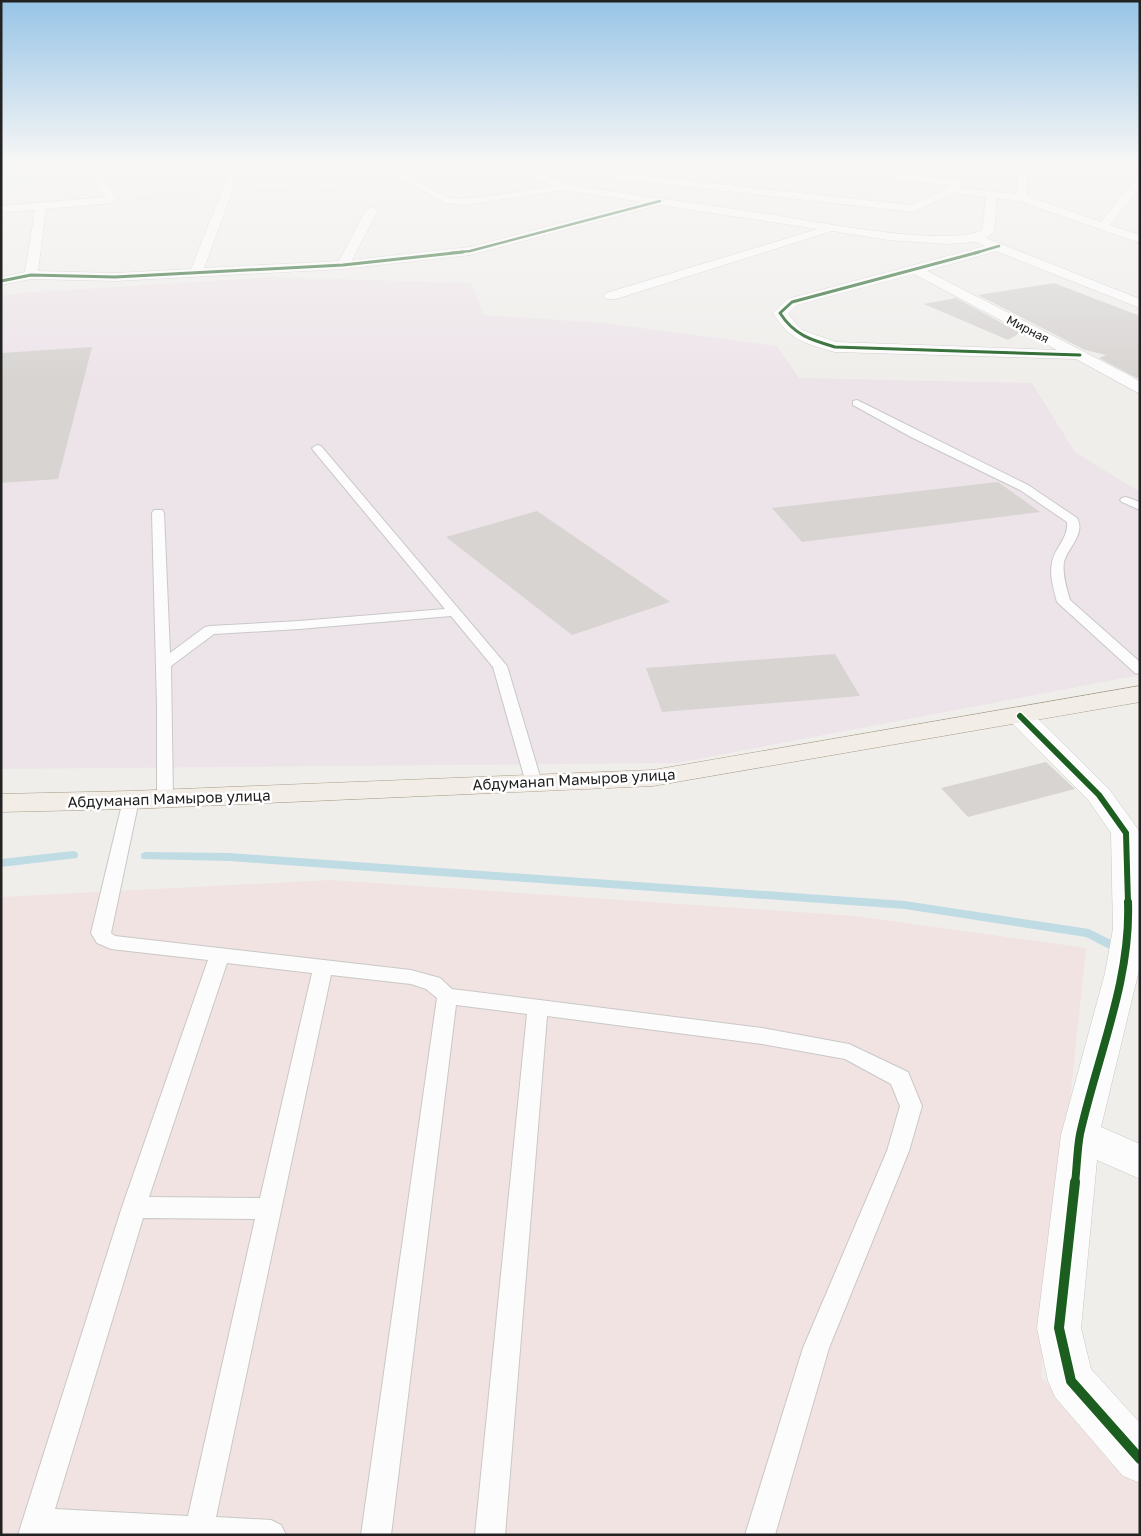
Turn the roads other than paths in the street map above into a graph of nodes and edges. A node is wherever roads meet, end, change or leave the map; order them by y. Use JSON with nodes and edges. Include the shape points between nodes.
{"nodes":[{"id":1,"x":37,"y":236,"type":"edge"},
{"id":2,"x":210,"y":236,"type":"edge"},
{"id":3,"x":358,"y":236,"type":"edge"},
{"id":4,"x":531,"y":236,"type":"edge"},
{"id":5,"x":809,"y":236,"type":"edge"},
{"id":6,"x":886,"y":236,"type":"edge"},
{"id":7,"x":981,"y":236,"type":"edge"},
{"id":8,"x":977,"y":238,"type":"junction"},
{"id":9,"x":1000,"y":246,"type":"junction"},
{"id":10,"x":343,"y":265,"type":"junction"},
{"id":11,"x":916,"y":270,"type":"junction"},
{"id":12,"x":197,"y":271,"type":"junction"},
{"id":13,"x":31,"y":275,"type":"junction"},
{"id":14,"x":1,"y":281,"type":"edge"},
{"id":15,"x":611,"y":296,"type":"dead end"},
{"id":16,"x":1140,"y":304,"type":"edge"},
{"id":17,"x":1080,"y":355,"type":"junction"},
{"id":18,"x":1132,"y":378,"type":"edge"},
{"id":19,"x":1140,"y":388,"type":"edge"},
{"id":20,"x":856,"y":402,"type":"dead end"},
{"id":21,"x":317,"y":448,"type":"dead end"},
{"id":22,"x":1126,"y":500,"type":"dead end"},
{"id":23,"x":1140,"y":508,"type":"edge"},
{"id":24,"x":158,"y":512,"type":"dead end"},
{"id":25,"x":454,"y":612,"type":"junction"},
{"id":26,"x":164,"y":664,"type":"junction"},
{"id":27,"x":1140,"y":670,"type":"edge"},
{"id":28,"x":1140,"y":694,"type":"edge"},
{"id":29,"x":1020,"y":716,"type":"junction"},
{"id":30,"x":534,"y":783,"type":"junction"},
{"id":31,"x":165,"y":798,"type":"junction"},
{"id":32,"x":131,"y":800,"type":"junction"},
{"id":33,"x":1,"y":803,"type":"edge"},
{"id":34,"x":220,"y":954,"type":"junction"},
{"id":35,"x":323,"y":966,"type":"junction"},
{"id":36,"x":446,"y":996,"type":"junction"},
{"id":37,"x":538,"y":1008,"type":"junction"},
{"id":38,"x":1080,"y":1135,"type":"junction"},
{"id":39,"x":1140,"y":1162,"type":"edge"},
{"id":40,"x":134,"y":1207,"type":"junction"},
{"id":41,"x":270,"y":1209,"type":"junction"},
{"id":42,"x":1140,"y":1459,"type":"edge"},
{"id":43,"x":35,"y":1529,"type":"edge"},
{"id":44,"x":198,"y":1533,"type":"edge"},
{"id":45,"x":271,"y":1535,"type":"edge"},
{"id":46,"x":376,"y":1535,"type":"edge"},
{"id":47,"x":490,"y":1535,"type":"edge"},
{"id":48,"x":760,"y":1535,"type":"edge"}],
"edges":[{"from":1,"to":13,"type":"street"},
{"from":2,"to":12,"type":"street"},
{"from":3,"to":10,"type":"street"},
{"from":4,"to":10,"type":"street","via":[[470,252]]},
{"from":5,"to":15,"type":"street"},
{"from":6,"to":8,"type":"street","via":[[948,240]]},
{"from":7,"to":8,"type":"street"},
{"from":8,"to":9,"type":"street"},
{"from":9,"to":11,"type":"street"},
{"from":9,"to":16,"type":"street"},
{"from":10,"to":12,"type":"street"},
{"from":11,"to":17,"type":"street","name":"Мирная"},
{"from":11,"to":17,"type":"street","via":[[792,302],[780,312],[788,326],[800,336],[835,347]]},
{"from":12,"to":13,"type":"street","via":[[115,276]]},
{"from":13,"to":14,"type":"street"},
{"from":17,"to":18,"type":"street","name":"Мирная"},
{"from":18,"to":19,"type":"street","name":"Мирная"},
{"from":20,"to":27,"type":"lane","via":[[1051,502],[1073,521],[1074,530],[1058,562],[1059,586],[1064,602]]},
{"from":21,"to":25,"type":"lane"},
{"from":22,"to":23,"type":"lane"},
{"from":24,"to":26,"type":"lane"},
{"from":25,"to":26,"type":"lane","via":[[210,630]]},
{"from":25,"to":30,"type":"lane","via":[[500,666]]},
{"from":26,"to":31,"type":"lane"},
{"from":28,"to":29,"type":"main road","name":"Абдуманап Мамыров улица"},
{"from":29,"to":30,"type":"main road","name":"Абдуманап Мамыров улица","via":[[654,778]]},
{"from":29,"to":38,"type":"street","via":[[1099,795],[1126,833],[1129,929],[1122,973]]},
{"from":30,"to":31,"type":"main road","name":"Абдуманап Мамыров улица"},
{"from":31,"to":32,"type":"main road","name":"Абдуманап Мамыров улица"},
{"from":32,"to":33,"type":"main road","name":"Абдуманап Мамыров улица"},
{"from":32,"to":34,"type":"lane","via":[[101,932],[104,938],[112,942]]},
{"from":34,"to":35,"type":"lane"},
{"from":34,"to":40,"type":"lane"},
{"from":35,"to":36,"type":"lane","via":[[411,977],[433,983]]},
{"from":35,"to":41,"type":"lane"},
{"from":36,"to":37,"type":"lane"},
{"from":36,"to":46,"type":"lane"},
{"from":37,"to":47,"type":"lane"},
{"from":37,"to":48,"type":"lane","via":[[762,1036],[849,1052],[900,1078],[911,1106],[898,1151],[816,1348]]},
{"from":38,"to":39,"type":"street"},
{"from":38,"to":42,"type":"street","via":[[1059,1328],[1071,1381]]},
{"from":40,"to":41,"type":"lane"},
{"from":40,"to":43,"type":"lane"},
{"from":41,"to":44,"type":"lane"},
{"from":43,"to":44,"type":"lane"},
{"from":44,"to":45,"type":"lane"}]}
